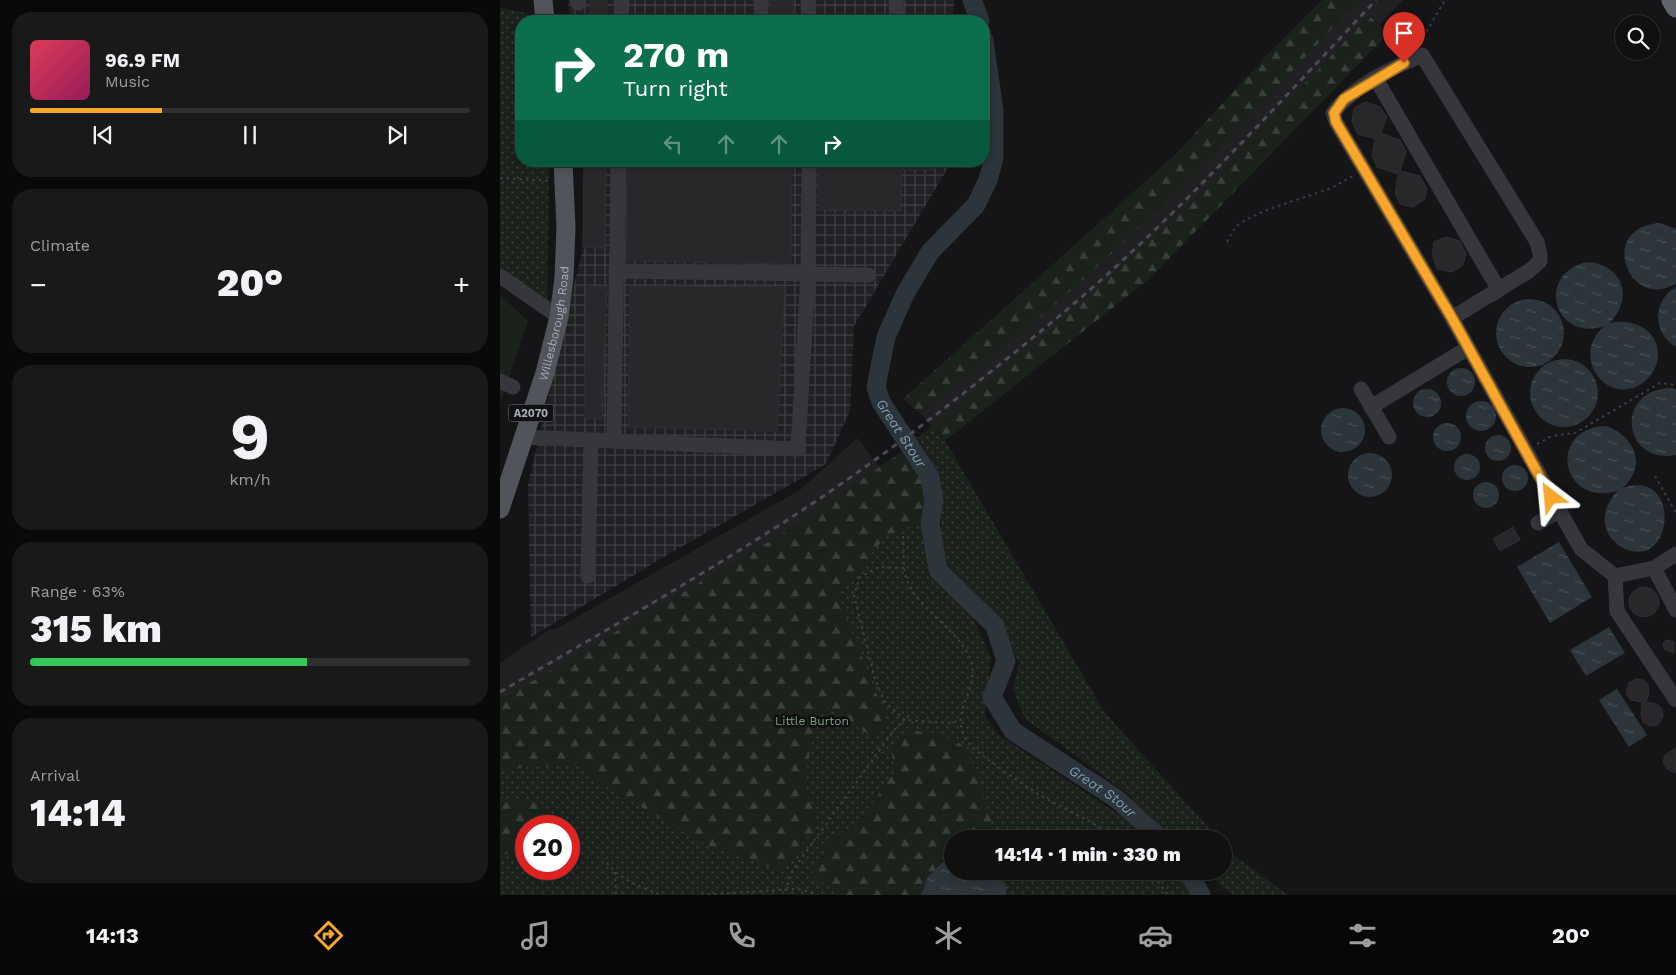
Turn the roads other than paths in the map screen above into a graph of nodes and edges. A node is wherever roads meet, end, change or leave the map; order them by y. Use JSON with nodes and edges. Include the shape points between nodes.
{"nodes":[{"id":1,"x":543,"y":0,"type":"edge"},
{"id":2,"x":622,"y":0,"type":"edge"},
{"id":3,"x":761,"y":0,"type":"edge"},
{"id":4,"x":808,"y":0,"type":"edge"},
{"id":5,"x":896,"y":0,"type":"edge"},
{"id":6,"x":1672,"y":0,"type":"edge"},
{"id":7,"x":1676,"y":7,"type":"edge"},
{"id":8,"x":544,"y":15,"type":"edge"},
{"id":9,"x":621,"y":15,"type":"edge"},
{"id":10,"x":761,"y":15,"type":"edge"},
{"id":11,"x":809,"y":15,"type":"edge"},
{"id":12,"x":896,"y":15,"type":"edge"},
{"id":13,"x":1376,"y":79,"type":"junction"},
{"id":14,"x":563,"y":167,"type":"edge"},
{"id":15,"x":618,"y":167,"type":"edge"},
{"id":16,"x":809,"y":167,"type":"edge"},
{"id":17,"x":616,"y":271,"type":"junction"},
{"id":18,"x":808,"y":275,"type":"junction"},
{"id":19,"x":868,"y":275,"type":"dead end"},
{"id":20,"x":500,"y":276,"type":"edge"},
{"id":21,"x":1499,"y":290,"type":"junction"},
{"id":22,"x":559,"y":317,"type":"junction"},
{"id":23,"x":1452,"y":318,"type":"junction"},
{"id":24,"x":1468,"y":348,"type":"junction"},
{"id":25,"x":1361,"y":389,"type":"dead end"},
{"id":26,"x":1371,"y":407,"type":"junction"},
{"id":27,"x":524,"y":437,"type":"junction"},
{"id":28,"x":1389,"y":437,"type":"dead end"},
{"id":29,"x":591,"y":440,"type":"junction"},
{"id":30,"x":614,"y":441,"type":"junction"},
{"id":31,"x":500,"y":509,"type":"edge"},
{"id":32,"x":1559,"y":511,"type":"junction"},
{"id":33,"x":1538,"y":523,"type":"dead end"},
{"id":34,"x":1676,"y":554,"type":"edge"},
{"id":35,"x":1654,"y":568,"type":"junction"},
{"id":36,"x":588,"y":576,"type":"dead end"},
{"id":37,"x":1615,"y":576,"type":"junction"},
{"id":38,"x":1676,"y":610,"type":"edge"},
{"id":39,"x":1676,"y":700,"type":"edge"}],
"edges":[{"from":1,"to":8,"type":"main road"},
{"from":2,"to":9,"type":"lane"},
{"from":3,"to":10,"type":"lane"},
{"from":4,"to":11,"type":"lane"},
{"from":5,"to":12,"type":"lane"},
{"from":6,"to":7,"type":"highway"},
{"from":13,"to":21,"type":"lane"},
{"from":13,"to":21,"type":"lane","via":[[1422,55],[1536,242],[1540,261]]},
{"from":13,"to":23,"type":"lane","via":[[1344,99],[1334,113],[1336,122]]},
{"from":14,"to":22,"type":"main road","name":"Willesborough Road","number":"A2070","via":[[566,227]]},
{"from":15,"to":17,"type":"lane"},
{"from":16,"to":18,"type":"lane"},
{"from":17,"to":18,"type":"lane"},
{"from":17,"to":30,"type":"lane"},
{"from":18,"to":19,"type":"lane"},
{"from":18,"to":30,"type":"lane","via":[[798,449]]},
{"from":20,"to":22,"type":"lane"},
{"from":21,"to":23,"type":"lane"},
{"from":22,"to":27,"type":"main road","name":"Willesborough Road","number":"A2070","via":[[555,340]]},
{"from":23,"to":24,"type":"lane"},
{"from":24,"to":26,"type":"lane"},
{"from":24,"to":32,"type":"lane"},
{"from":25,"to":26,"type":"lane"},
{"from":26,"to":28,"type":"lane"},
{"from":27,"to":29,"type":"lane"},
{"from":27,"to":31,"type":"main road","name":"Willesborough Road","number":"A2070"},
{"from":29,"to":30,"type":"lane"},
{"from":29,"to":36,"type":"lane"},
{"from":32,"to":33,"type":"lane"},
{"from":32,"to":37,"type":"lane","via":[[1581,549]]},
{"from":34,"to":35,"type":"lane"},
{"from":35,"to":37,"type":"lane"},
{"from":35,"to":38,"type":"lane"},
{"from":37,"to":39,"type":"lane","via":[[1617,611]]}]}
